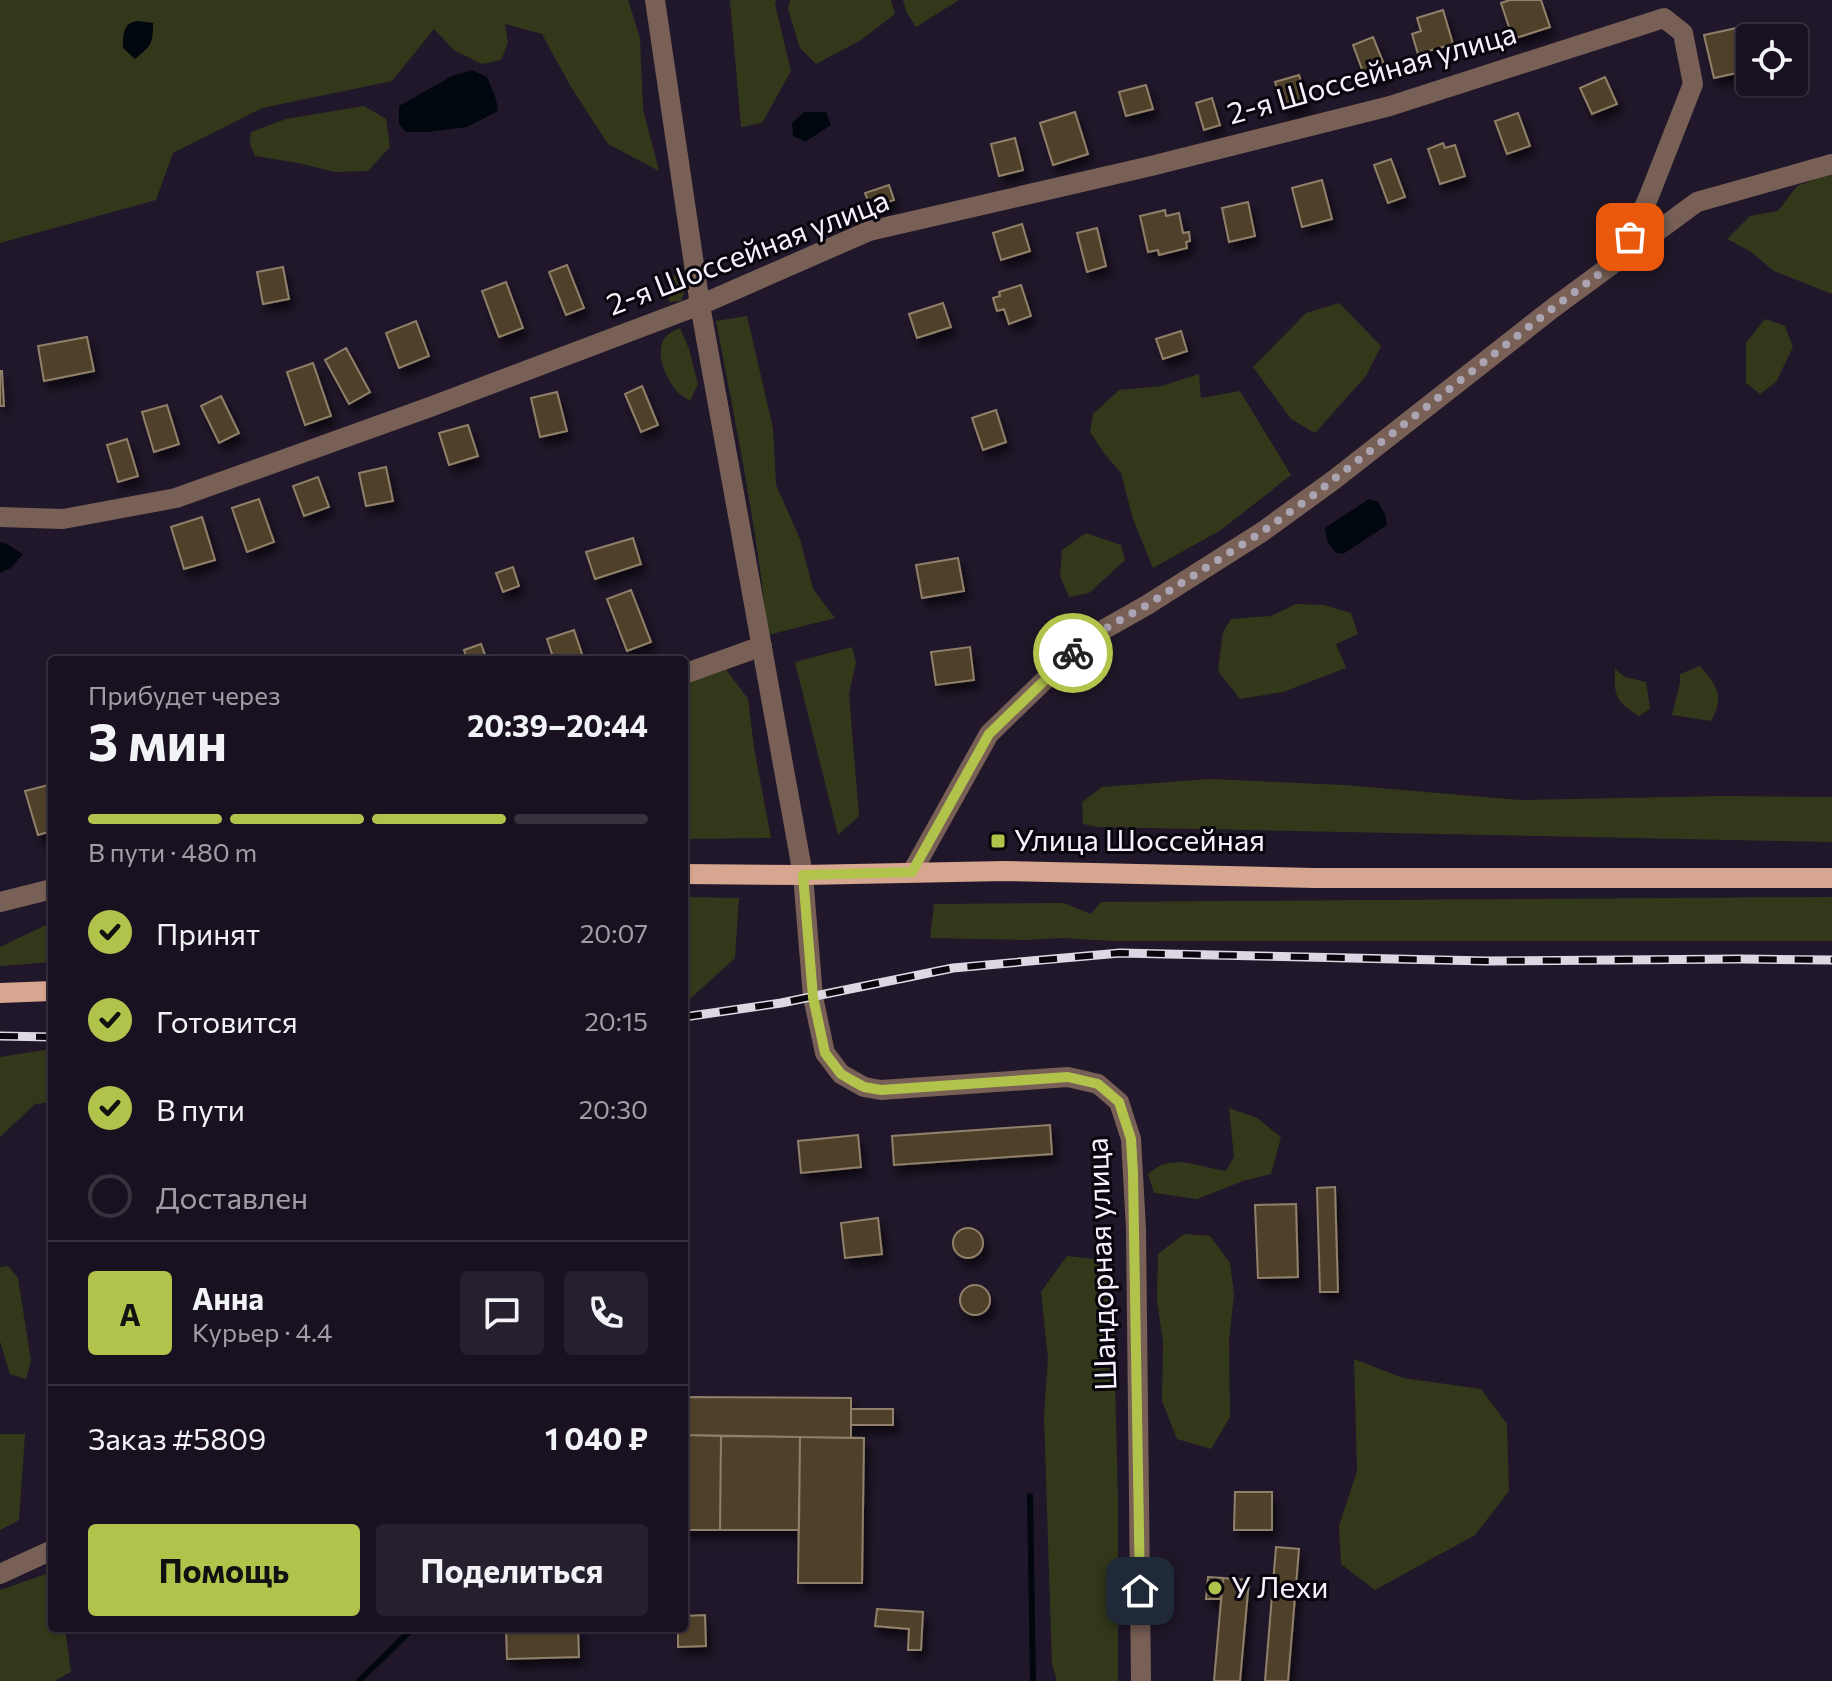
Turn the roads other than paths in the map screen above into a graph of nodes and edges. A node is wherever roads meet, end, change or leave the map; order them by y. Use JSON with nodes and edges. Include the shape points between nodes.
{"nodes":[{"id":1,"x":655,"y":0,"type":"edge"},
{"id":2,"x":1832,"y":164,"type":"edge"},
{"id":3,"x":1621,"y":258,"type":"junction"},
{"id":4,"x":700,"y":305,"type":"junction"},
{"id":5,"x":0,"y":517,"type":"edge"},
{"id":6,"x":762,"y":646,"type":"junction"},
{"id":7,"x":688,"y":673,"type":"edge"},
{"id":8,"x":912,"y":872,"type":"junction"},
{"id":9,"x":688,"y":874,"type":"edge"},
{"id":10,"x":803,"y":875,"type":"junction"},
{"id":11,"x":1832,"y":878,"type":"edge"},
{"id":12,"x":48,"y":890,"type":"edge"},
{"id":13,"x":0,"y":902,"type":"edge"},
{"id":14,"x":48,"y":991,"type":"edge"},
{"id":15,"x":0,"y":993,"type":"edge"},
{"id":16,"x":48,"y":1552,"type":"edge"},
{"id":17,"x":0,"y":1574,"type":"edge"},
{"id":18,"x":1141,"y":1681,"type":"edge"}],
"edges":[{"from":1,"to":4,"type":"street","name":"Шандорная улица"},
{"from":2,"to":3,"type":"street","via":[[1697,202]]},
{"from":3,"to":4,"type":"street","name":"2-я Шоссейная улица","via":[[1693,84],[1683,33],[1664,18],[1390,106],[869,231]]},
{"from":3,"to":8,"type":"street","via":[[1262,532],[1087,639],[989,734]]},
{"from":4,"to":5,"type":"street","name":"2-я Шоссейная улица","via":[[176,498],[63,519]]},
{"from":4,"to":6,"type":"street","name":"Шандорная улица"},
{"from":6,"to":7,"type":"street"},
{"from":6,"to":10,"type":"street","name":"Шандорная улица"},
{"from":8,"to":10,"type":"main road"},
{"from":8,"to":11,"type":"main road"},
{"from":9,"to":10,"type":"main road"},
{"from":10,"to":18,"type":"street","name":"Шандорная улица","via":[[813,997],[825,1053],[841,1074],[881,1090],[1068,1077],[1098,1084],[1119,1102],[1131,1139],[1136,1229]]},
{"from":12,"to":13,"type":"street"},
{"from":14,"to":15,"type":"main road"},
{"from":16,"to":17,"type":"street"}]}
